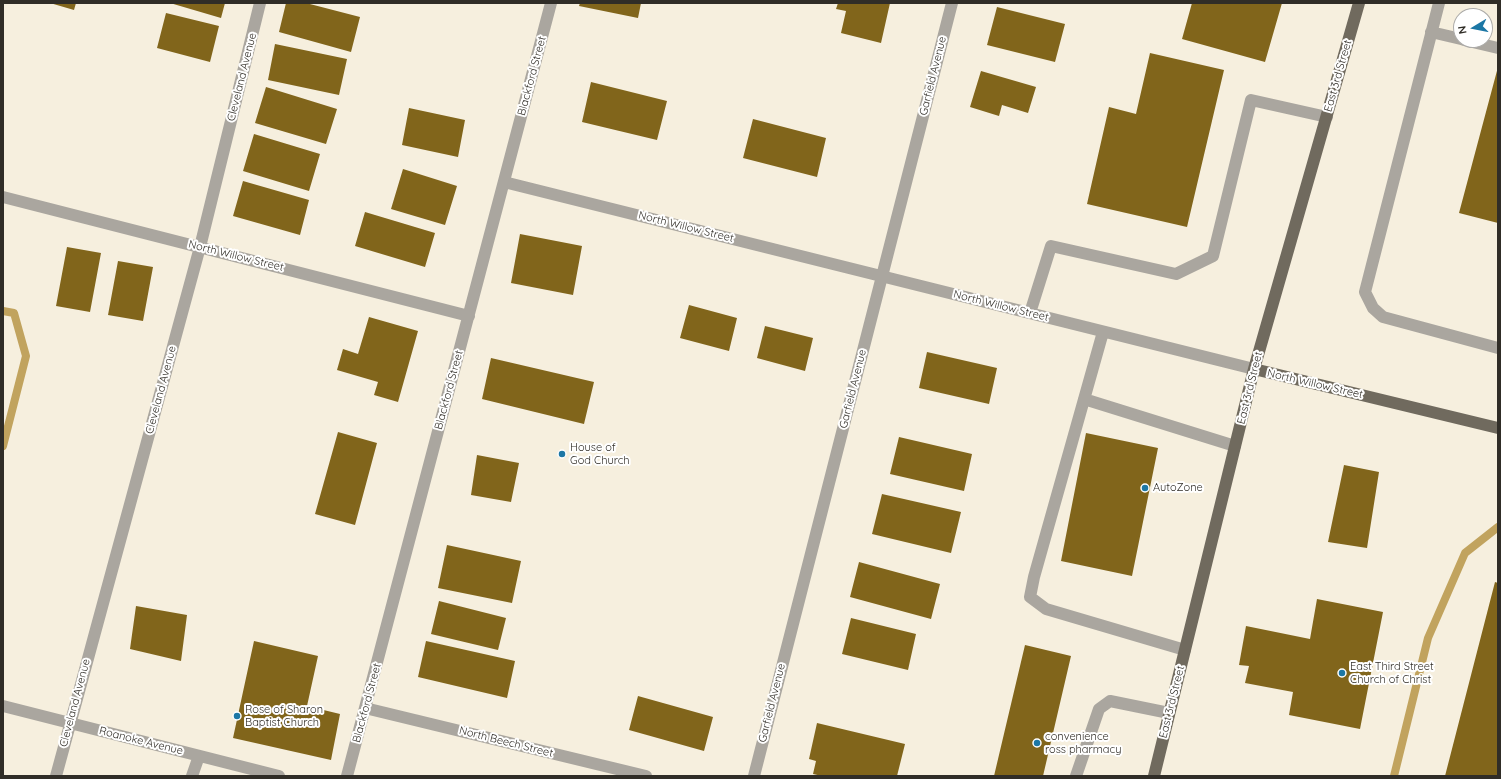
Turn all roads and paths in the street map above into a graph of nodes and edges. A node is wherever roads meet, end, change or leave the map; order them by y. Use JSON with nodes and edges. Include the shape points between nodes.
{"nodes":[{"id":1,"x":260,"y":3,"type":"edge"},
{"id":2,"x":551,"y":3,"type":"edge"},
{"id":3,"x":952,"y":3,"type":"edge"},
{"id":4,"x":1360,"y":3,"type":"edge"},
{"id":5,"x":1439,"y":3,"type":"edge"},
{"id":6,"x":1432,"y":32,"type":"junction"},
{"id":7,"x":1453,"y":38,"type":"edge"},
{"id":8,"x":1326,"y":117,"type":"junction"},
{"id":9,"x":504,"y":182,"type":"junction"},
{"id":10,"x":3,"y":197,"type":"edge"},
{"id":11,"x":200,"y":247,"type":"junction"},
{"id":12,"x":882,"y":276,"type":"junction"},
{"id":13,"x":1030,"y":313,"type":"junction"},
{"id":14,"x":468,"y":316,"type":"junction"},
{"id":15,"x":1103,"y":332,"type":"junction"},
{"id":16,"x":1498,"y":348,"type":"edge"},
{"id":17,"x":1254,"y":369,"type":"junction"},
{"id":18,"x":1084,"y":399,"type":"junction"},
{"id":19,"x":1498,"y":428,"type":"edge"},
{"id":20,"x":1235,"y":446,"type":"junction"},
{"id":21,"x":1185,"y":650,"type":"junction"},
{"id":22,"x":3,"y":706,"type":"edge"},
{"id":23,"x":365,"y":708,"type":"junction"},
{"id":24,"x":1170,"y":713,"type":"junction"},
{"id":25,"x":70,"y":723,"type":"junction"},
{"id":26,"x":199,"y":756,"type":"junction"},
{"id":27,"x":56,"y":776,"type":"edge"},
{"id":28,"x":192,"y":776,"type":"edge"},
{"id":29,"x":279,"y":776,"type":"edge"},
{"id":30,"x":347,"y":776,"type":"edge"},
{"id":31,"x":646,"y":776,"type":"edge"},
{"id":32,"x":754,"y":776,"type":"edge"},
{"id":33,"x":1076,"y":776,"type":"edge"},
{"id":34,"x":1154,"y":776,"type":"edge"}],
"edges":[{"from":1,"to":11,"type":"street","name":"Cleveland Avenue"},
{"from":2,"to":9,"type":"street","name":"Blackford Street"},
{"from":3,"to":12,"type":"street","name":"Garfield Avenue"},
{"from":4,"to":8,"type":"main road","name":"East 3rd Street"},
{"from":5,"to":6,"type":"street"},
{"from":6,"to":7,"type":"street"},
{"from":6,"to":16,"type":"street","via":[[1365,292],[1373,308],[1383,317]]},
{"from":8,"to":13,"type":"street","via":[[1251,100],[1213,256],[1176,274],[1051,246]]},
{"from":8,"to":17,"type":"main road","name":"East 3rd Street"},
{"from":9,"to":12,"type":"street","name":"North Willow Street"},
{"from":9,"to":14,"type":"street","name":"Blackford Street"},
{"from":10,"to":11,"type":"street","name":"North Willow Street"},
{"from":11,"to":14,"type":"street","name":"North Willow Street"},
{"from":11,"to":25,"type":"street","name":"Cleveland Avenue"},
{"from":12,"to":13,"type":"street","name":"North Willow Street"},
{"from":12,"to":32,"type":"street","name":"Garfield Avenue"},
{"from":13,"to":15,"type":"street","name":"North Willow Street"},
{"from":14,"to":23,"type":"street","name":"Blackford Street"},
{"from":15,"to":17,"type":"street","name":"North Willow Street"},
{"from":15,"to":18,"type":"street"},
{"from":17,"to":19,"type":"main road","name":"North Willow Street"},
{"from":17,"to":20,"type":"main road","name":"East 3rd Street"},
{"from":18,"to":20,"type":"street"},
{"from":18,"to":21,"type":"street","via":[[1030,597],[1046,609]]},
{"from":20,"to":21,"type":"main road","name":"East 3rd Street"},
{"from":21,"to":24,"type":"main road","name":"East 3rd Street"},
{"from":22,"to":25,"type":"street","name":"Roanoke Avenue"},
{"from":23,"to":30,"type":"street","name":"Blackford Street"},
{"from":23,"to":31,"type":"street","name":"North Beech Street"},
{"from":24,"to":33,"type":"street","via":[[1110,700],[1099,709]]},
{"from":24,"to":34,"type":"main road","name":"East 3rd Street"},
{"from":25,"to":26,"type":"street","name":"Roanoke Avenue"},
{"from":25,"to":27,"type":"street","name":"Cleveland Avenue"},
{"from":26,"to":28,"type":"street"},
{"from":26,"to":29,"type":"street","name":"Roanoke Avenue"}]}
